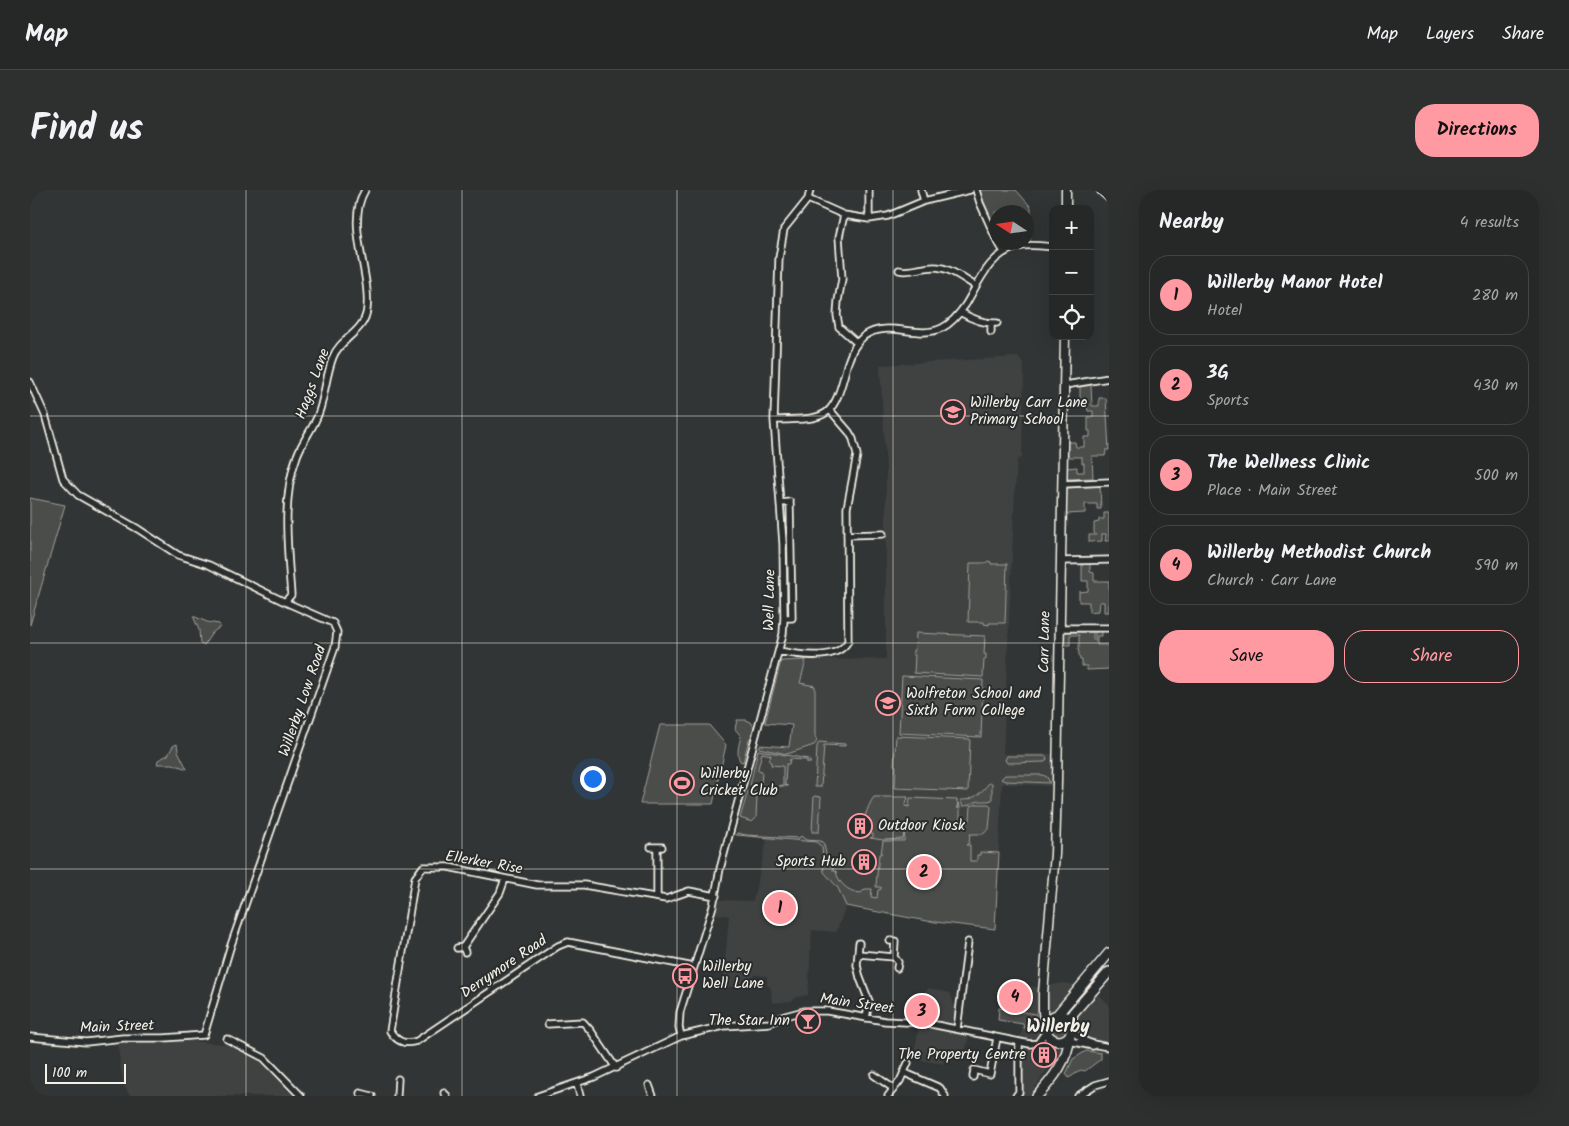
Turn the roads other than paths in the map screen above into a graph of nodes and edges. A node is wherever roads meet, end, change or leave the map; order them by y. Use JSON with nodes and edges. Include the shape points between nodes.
{"nodes":[{"id":1,"x":365,"y":190,"type":"edge"},
{"id":2,"x":810,"y":190,"type":"edge"},
{"id":3,"x":869,"y":190,"type":"edge"},
{"id":4,"x":921,"y":190,"type":"edge"},
{"id":5,"x":970,"y":190,"type":"edge"},
{"id":6,"x":976,"y":190,"type":"edge"},
{"id":7,"x":1066,"y":190,"type":"edge"},
{"id":8,"x":1100,"y":190,"type":"edge"},
{"id":9,"x":1109,"y":197,"type":"edge"},
{"id":10,"x":808,"y":199,"type":"junction"},
{"id":11,"x":924,"y":202,"type":"junction"},
{"id":12,"x":1066,"y":205,"type":"edge"},
{"id":13,"x":844,"y":215,"type":"junction"},
{"id":14,"x":869,"y":219,"type":"junction"},
{"id":15,"x":989,"y":223,"type":"edge"},
{"id":16,"x":1049,"y":247,"type":"edge"},
{"id":17,"x":1004,"y":252,"type":"joint"},
{"id":18,"x":898,"y":270,"type":"dead end"},
{"id":19,"x":976,"y":286,"type":"junction"},
{"id":20,"x":960,"y":312,"type":"junction"},
{"id":21,"x":991,"y":332,"type":"dead end"},
{"id":22,"x":1065,"y":340,"type":"edge"},
{"id":23,"x":857,"y":343,"type":"junction"},
{"id":24,"x":1109,"y":378,"type":"edge"},
{"id":25,"x":30,"y":382,"type":"edge"},
{"id":26,"x":1065,"y":385,"type":"junction"},
{"id":27,"x":830,"y":410,"type":"junction"},
{"id":28,"x":774,"y":420,"type":"junction"},
{"id":29,"x":1109,"y":482,"type":"edge"},
{"id":30,"x":1063,"y":484,"type":"junction"},
{"id":31,"x":781,"y":502,"type":"junction"},
{"id":32,"x":847,"y":535,"type":"junction"},
{"id":33,"x":883,"y":535,"type":"dead end"},
{"id":34,"x":1109,"y":560,"type":"edge"},
{"id":35,"x":1061,"y":561,"type":"junction"},
{"id":36,"x":291,"y":595,"type":"junction"},
{"id":37,"x":285,"y":602,"type":"junction"},
{"id":38,"x":298,"y":608,"type":"junction"},
{"id":39,"x":784,"y":618,"type":"junction"},
{"id":40,"x":1059,"y":628,"type":"junction"},
{"id":41,"x":1109,"y":628,"type":"edge"},
{"id":42,"x":779,"y":651,"type":"junction"},
{"id":43,"x":657,"y":848,"type":"dead end"},
{"id":44,"x":505,"y":879,"type":"junction"},
{"id":45,"x":716,"y":896,"type":"junction"},
{"id":46,"x":657,"y":897,"type":"junction"},
{"id":47,"x":890,"y":941,"type":"dead end"},
{"id":48,"x":968,"y":942,"type":"dead end"},
{"id":49,"x":860,"y":943,"type":"dead end"},
{"id":50,"x":461,"y":949,"type":"dead end"},
{"id":51,"x":1109,"y":953,"type":"edge"},
{"id":52,"x":858,"y":954,"type":"junction"},
{"id":53,"x":894,"y":958,"type":"junction"},
{"id":54,"x":694,"y":967,"type":"junction"},
{"id":55,"x":897,"y":968,"type":"dead end"},
{"id":56,"x":1109,"y":972,"type":"edge"},
{"id":57,"x":1043,"y":1007,"type":"junction"},
{"id":58,"x":1056,"y":1015,"type":"junction"},
{"id":59,"x":866,"y":1018,"type":"junction"},
{"id":60,"x":548,"y":1024,"type":"dead end"},
{"id":61,"x":957,"y":1029,"type":"junction"},
{"id":62,"x":1045,"y":1029,"type":"junction"},
{"id":63,"x":204,"y":1035,"type":"joint"},
{"id":64,"x":681,"y":1036,"type":"junction"},
{"id":65,"x":1065,"y":1036,"type":"junction"},
{"id":66,"x":30,"y":1037,"type":"edge"},
{"id":67,"x":997,"y":1038,"type":"junction"},
{"id":68,"x":227,"y":1039,"type":"dead end"},
{"id":69,"x":395,"y":1039,"type":"joint"},
{"id":70,"x":1019,"y":1042,"type":"junction"},
{"id":71,"x":1037,"y":1044,"type":"junction"},
{"id":72,"x":1081,"y":1044,"type":"junction"},
{"id":73,"x":1106,"y":1046,"type":"edge"},
{"id":74,"x":1067,"y":1053,"type":"junction"},
{"id":75,"x":908,"y":1063,"type":"dead end"},
{"id":76,"x":616,"y":1068,"type":"junction"},
{"id":77,"x":904,"y":1073,"type":"junction"},
{"id":78,"x":874,"y":1075,"type":"dead end"},
{"id":79,"x":973,"y":1077,"type":"dead end"},
{"id":80,"x":398,"y":1079,"type":"dead end"},
{"id":81,"x":1109,"y":1081,"type":"edge"},
{"id":82,"x":577,"y":1084,"type":"junction"},
{"id":83,"x":894,"y":1089,"type":"junction"},
{"id":84,"x":360,"y":1093,"type":"dead end"},
{"id":85,"x":301,"y":1096,"type":"edge"},
{"id":86,"x":369,"y":1096,"type":"edge"},
{"id":87,"x":397,"y":1096,"type":"edge"},
{"id":88,"x":538,"y":1096,"type":"edge"},
{"id":89,"x":580,"y":1096,"type":"edge"},
{"id":90,"x":888,"y":1096,"type":"edge"},
{"id":91,"x":945,"y":1096,"type":"edge"},
{"id":92,"x":1016,"y":1096,"type":"edge"},
{"id":93,"x":1036,"y":1096,"type":"edge"},
{"id":94,"x":1078,"y":1096,"type":"edge"}],
"edges":[{"from":1,"to":36,"type":"street","name":"Haggs Lane","via":[[358,204],[358,217],[367,311],[363,323],[334,354],[320,410],[296,457],[288,524]]},
{"from":2,"to":10,"type":"street","name":"Well Lane"},
{"from":3,"to":14,"type":"street"},
{"from":4,"to":11,"type":"street"},
{"from":5,"to":11,"type":"street"},
{"from":6,"to":15,"type":"street"},
{"from":7,"to":12,"type":"street"},
{"from":8,"to":9,"type":"street"},
{"from":10,"to":13,"type":"street"},
{"from":10,"to":28,"type":"street","name":"Well Lane","via":[[784,229],[781,241]]},
{"from":11,"to":14,"type":"street","via":[[893,215]]},
{"from":13,"to":14,"type":"street"},
{"from":13,"to":23,"type":"street","via":[[839,237],[842,279],[838,301],[839,327]]},
{"from":16,"to":17,"type":"street","via":[[1019,247]]},
{"from":17,"to":19,"type":"street","via":[[988,267]]},
{"from":18,"to":19,"type":"street","via":[[940,268]]},
{"from":19,"to":20,"type":"street"},
{"from":20,"to":21,"type":"street","via":[[973,319],[994,323]]},
{"from":20,"to":23,"type":"street","via":[[941,329],[917,332],[882,329],[865,335]]},
{"from":22,"to":26,"type":"street","name":"Carr Lane"},
{"from":23,"to":27,"type":"street","via":[[836,402]]},
{"from":24,"to":26,"type":"street"},
{"from":25,"to":37,"type":"street","name":"Willerby Low Road","via":[[45,415],[63,479],[78,494],[178,555],[209,565]]},
{"from":26,"to":30,"type":"street","name":"Carr Lane"},
{"from":27,"to":28,"type":"street","via":[[812,418]]},
{"from":27,"to":32,"type":"street","via":[[849,432],[856,455],[847,508]]},
{"from":28,"to":31,"type":"street","name":"Well Lane"},
{"from":29,"to":30,"type":"street"},
{"from":30,"to":35,"type":"street","name":"Carr Lane"},
{"from":31,"to":39,"type":"street","name":"Well Lane"},
{"from":31,"to":39,"type":"street","via":[[790,502],[792,621]]},
{"from":32,"to":33,"type":"street"},
{"from":32,"to":42,"type":"street","via":[[849,634],[845,647],[832,654],[802,655]]},
{"from":34,"to":35,"type":"street"},
{"from":35,"to":40,"type":"street","name":"Carr Lane"},
{"from":36,"to":37,"type":"street"},
{"from":36,"to":38,"type":"street","name":"Haggs Lane"},
{"from":37,"to":38,"type":"street","name":"Willerby Low Road"},
{"from":38,"to":63,"type":"street","name":"Willerby Low Road","via":[[333,623],[337,632],[335,647],[230,948]]},
{"from":39,"to":42,"type":"street","name":"Well Lane"},
{"from":40,"to":41,"type":"street"},
{"from":40,"to":57,"type":"street","name":"Carr Lane","via":[[1055,854]]},
{"from":42,"to":45,"type":"street","name":"Well Lane","via":[[726,846]]},
{"from":43,"to":46,"type":"street"},
{"from":44,"to":46,"type":"street","name":"Ellerker Rise","via":[[537,885],[584,885]]},
{"from":44,"to":50,"type":"street","via":[[500,893]]},
{"from":44,"to":69,"type":"street","name":"Ellerker Rise","via":[[448,867],[423,867],[415,878],[390,1031]]},
{"from":45,"to":46,"type":"street","name":"Ellerker Rise","via":[[688,891],[666,899]]},
{"from":45,"to":54,"type":"street","name":"Well Lane"},
{"from":47,"to":53,"type":"street","via":[[895,941]]},
{"from":48,"to":61,"type":"street"},
{"from":49,"to":52,"type":"street"},
{"from":51,"to":58,"type":"main road"},
{"from":52,"to":53,"type":"street"},
{"from":52,"to":59,"type":"street","via":[[858,972],[869,1001]]},
{"from":53,"to":55,"type":"street","via":[[898,962]]},
{"from":54,"to":64,"type":"street","name":"Well Lane","via":[[680,1012]]},
{"from":54,"to":69,"type":"street","name":"Derrymore Road","via":[[568,942],[417,1041],[404,1043]]},
{"from":56,"to":65,"type":"main road","via":[[1074,1013]]},
{"from":57,"to":58,"type":"street","via":[[1046,1012]]},
{"from":57,"to":62,"type":"street","name":"Carr Lane"},
{"from":58,"to":62,"type":"main road","via":[[1048,1020]]},
{"from":58,"to":65,"type":"main road","via":[[1065,1016]]},
{"from":59,"to":61,"type":"street","name":"Main Street"},
{"from":59,"to":64,"type":"street","name":"Main Street","via":[[827,1011],[804,1011],[770,1023],[724,1026]]},
{"from":60,"to":76,"type":"street","via":[[563,1019],[582,1022]]},
{"from":61,"to":67,"type":"street","name":"Main Street"},
{"from":62,"to":65,"type":"main road","via":[[1049,1038]]},
{"from":62,"to":71,"type":"street"},
{"from":63,"to":66,"type":"street","name":"Main Street","via":[[86,1042]]},
{"from":64,"to":76,"type":"street","name":"Main Street"},
{"from":65,"to":71,"type":"street","name":"Main Street"},
{"from":65,"to":72,"type":"street"},
{"from":65,"to":73,"type":"street"},
{"from":65,"to":74,"type":"main road"},
{"from":65,"to":93,"type":"main road","via":[[1060,1056]]},
{"from":67,"to":70,"type":"street","name":"Main Street"},
{"from":67,"to":79,"type":"street","via":[[990,1074],[974,1070]]},
{"from":68,"to":85,"type":"street","via":[[264,1058]]},
{"from":70,"to":71,"type":"street","name":"Main Street"},
{"from":70,"to":92,"type":"street","via":[[1019,1092]]},
{"from":72,"to":73,"type":"street"},
{"from":72,"to":74,"type":"street","via":[[1072,1045]]},
{"from":74,"to":93,"type":"main road","via":[[1058,1070]]},
{"from":75,"to":77,"type":"street"},
{"from":76,"to":82,"type":"street","name":"Main Street"},
{"from":77,"to":83,"type":"street"},
{"from":77,"to":91,"type":"street","via":[[940,1088]]},
{"from":78,"to":83,"type":"street"},
{"from":80,"to":87,"type":"street"},
{"from":81,"to":94,"type":"street"},
{"from":82,"to":88,"type":"street","name":"Main Street"},
{"from":82,"to":89,"type":"street"},
{"from":83,"to":90,"type":"street"},
{"from":84,"to":86,"type":"street"}]}
